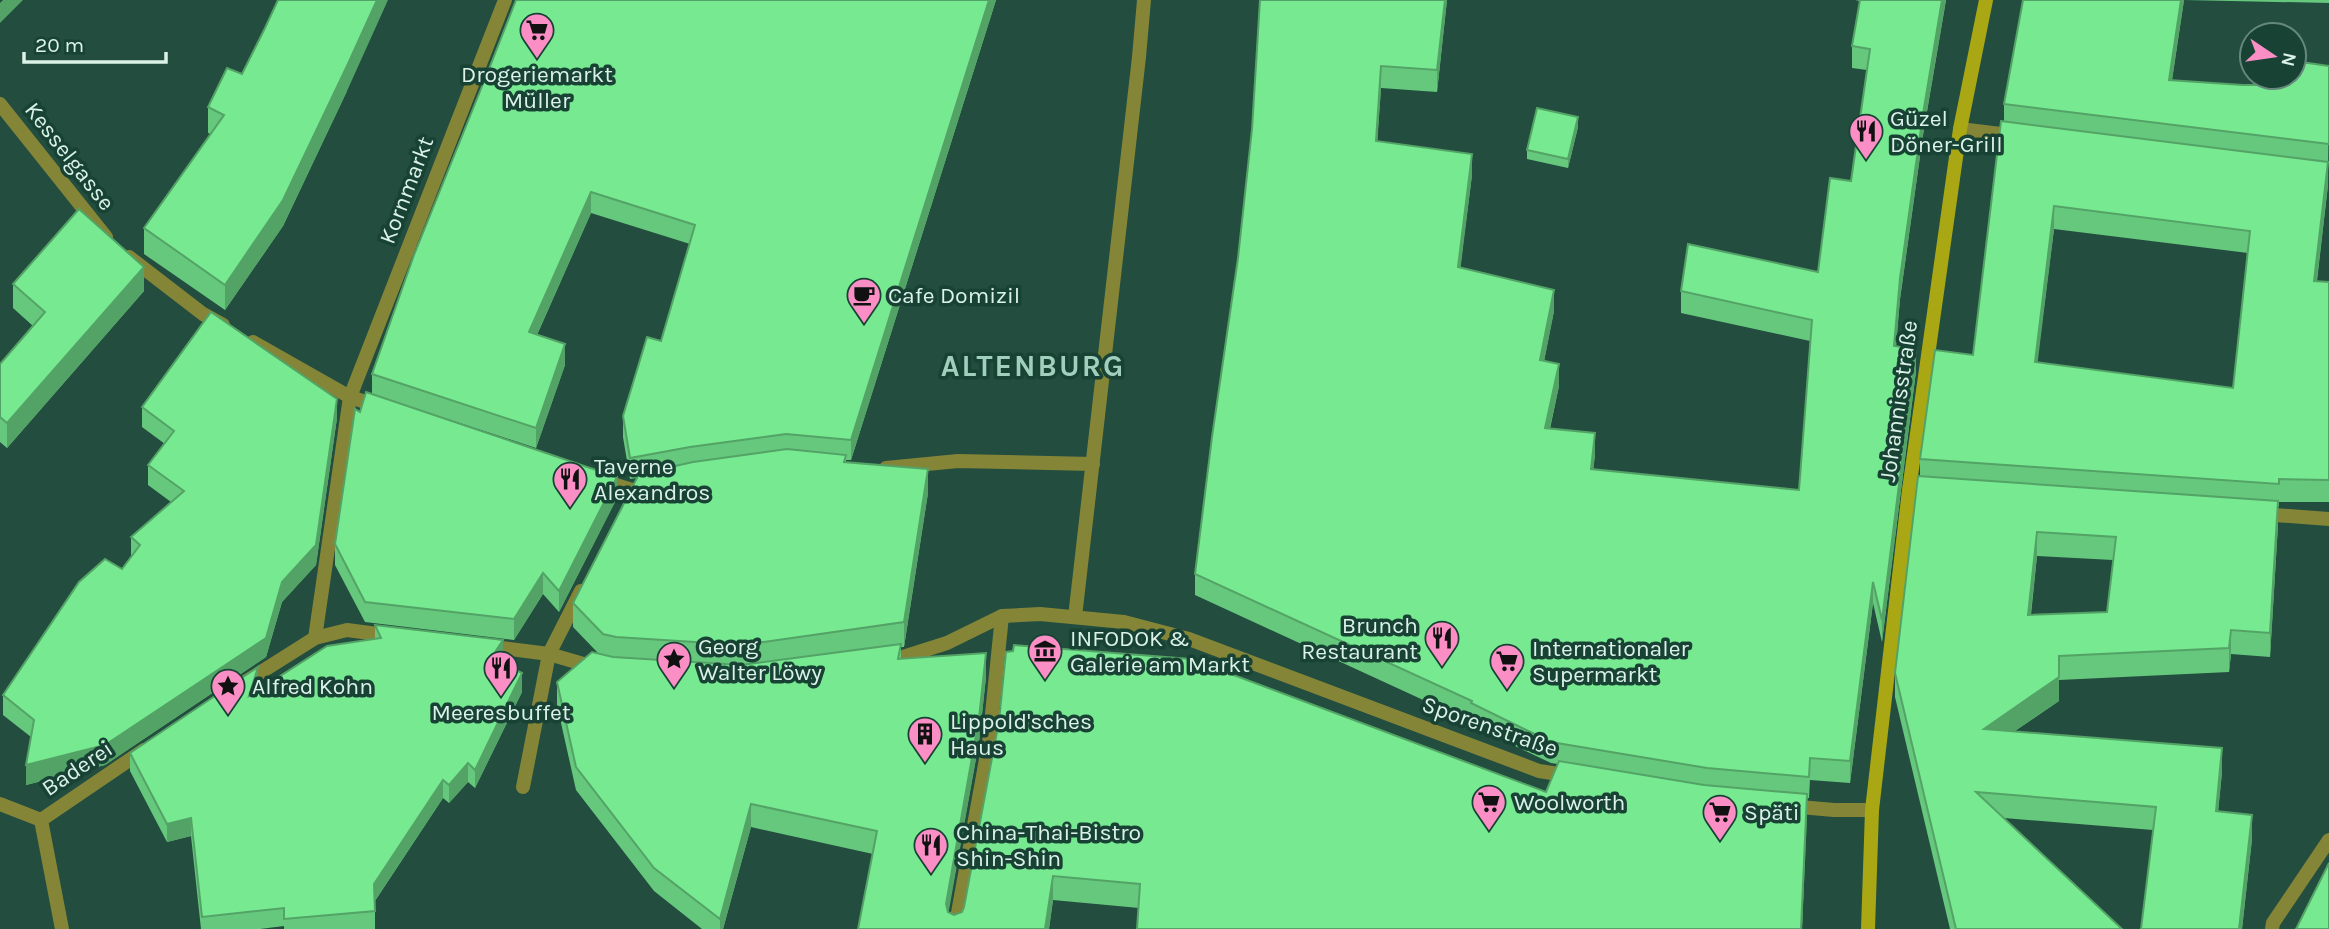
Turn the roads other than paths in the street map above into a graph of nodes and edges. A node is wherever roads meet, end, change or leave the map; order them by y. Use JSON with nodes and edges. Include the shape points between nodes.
{"nodes":[{"id":1,"x":505,"y":0,"type":"edge"},
{"id":2,"x":1144,"y":0,"type":"edge"},
{"id":3,"x":1986,"y":0,"type":"edge"},
{"id":4,"x":0,"y":104,"type":"edge"},
{"id":5,"x":1960,"y":129,"type":"junction"},
{"id":6,"x":2028,"y":138,"type":"edge"},
{"id":7,"x":350,"y":397,"type":"junction"},
{"id":8,"x":396,"y":411,"type":"edge"},
{"id":9,"x":1093,"y":464,"type":"junction"},
{"id":10,"x":874,"y":469,"type":"edge"},
{"id":11,"x":580,"y":473,"type":"edge"},
{"id":12,"x":666,"y":483,"type":"edge"},
{"id":13,"x":2248,"y":513,"type":"edge"},
{"id":14,"x":2329,"y":519,"type":"edge"},
{"id":15,"x":591,"y":572,"type":"edge"},
{"id":16,"x":1002,"y":616,"type":"junction"},
{"id":17,"x":1075,"y":617,"type":"junction"},
{"id":18,"x":404,"y":637,"type":"edge"},
{"id":19,"x":315,"y":638,"type":"junction"},
{"id":20,"x":469,"y":644,"type":"edge"},
{"id":21,"x":549,"y":654,"type":"junction"},
{"id":22,"x":876,"y":661,"type":"edge"},
{"id":23,"x":614,"y":671,"type":"edge"},
{"id":24,"x":235,"y":688,"type":"edge"},
{"id":25,"x":155,"y":743,"type":"edge"},
{"id":26,"x":1591,"y":780,"type":"edge"},
{"id":27,"x":523,"y":787,"type":"dead end"},
{"id":28,"x":0,"y":804,"type":"edge"},
{"id":29,"x":1770,"y":805,"type":"edge"},
{"id":30,"x":1872,"y":810,"type":"junction"},
{"id":31,"x":41,"y":820,"type":"junction"},
{"id":32,"x":2329,"y":840,"type":"edge"},
{"id":33,"x":62,"y":929,"type":"edge"},
{"id":34,"x":955,"y":929,"type":"edge"},
{"id":35,"x":1868,"y":929,"type":"edge"},
{"id":36,"x":2272,"y":929,"type":"edge"}],
"edges":[{"from":1,"to":7,"type":"street","name":"Kornmarkt"},
{"from":2,"to":9,"type":"street"},
{"from":3,"to":5,"type":"street","name":"Johannisstraße"},
{"from":4,"to":7,"type":"street","name":"Kesselgasse","via":[[111,243],[203,314]]},
{"from":5,"to":6,"type":"street"},
{"from":5,"to":30,"type":"street","name":"Johannisstraße"},
{"from":7,"to":8,"type":"street","name":"Kesselgasse"},
{"from":7,"to":19,"type":"street"},
{"from":9,"to":10,"type":"street","via":[[958,461]]},
{"from":9,"to":17,"type":"street"},
{"from":11,"to":12,"type":"street","via":[[629,496]]},
{"from":13,"to":14,"type":"street"},
{"from":15,"to":21,"type":"street"},
{"from":16,"to":17,"type":"street","name":"Sporenstraße"},
{"from":16,"to":22,"type":"street","via":[[947,643]]},
{"from":16,"to":34,"type":"street","via":[[989,743]]},
{"from":17,"to":26,"type":"street","name":"Sporenstraße","via":[[1124,622],[1189,639],[1539,771]]},
{"from":18,"to":19,"type":"street","via":[[347,630]]},
{"from":19,"to":24,"type":"street"},
{"from":20,"to":21,"type":"street"},
{"from":21,"to":23,"type":"street"},
{"from":21,"to":27,"type":"street"},
{"from":25,"to":31,"type":"street","name":"Baderei"},
{"from":28,"to":31,"type":"street"},
{"from":29,"to":30,"type":"street"},
{"from":30,"to":35,"type":"street","name":"Johannisstraße"},
{"from":31,"to":33,"type":"street"},
{"from":32,"to":36,"type":"street"}]}
